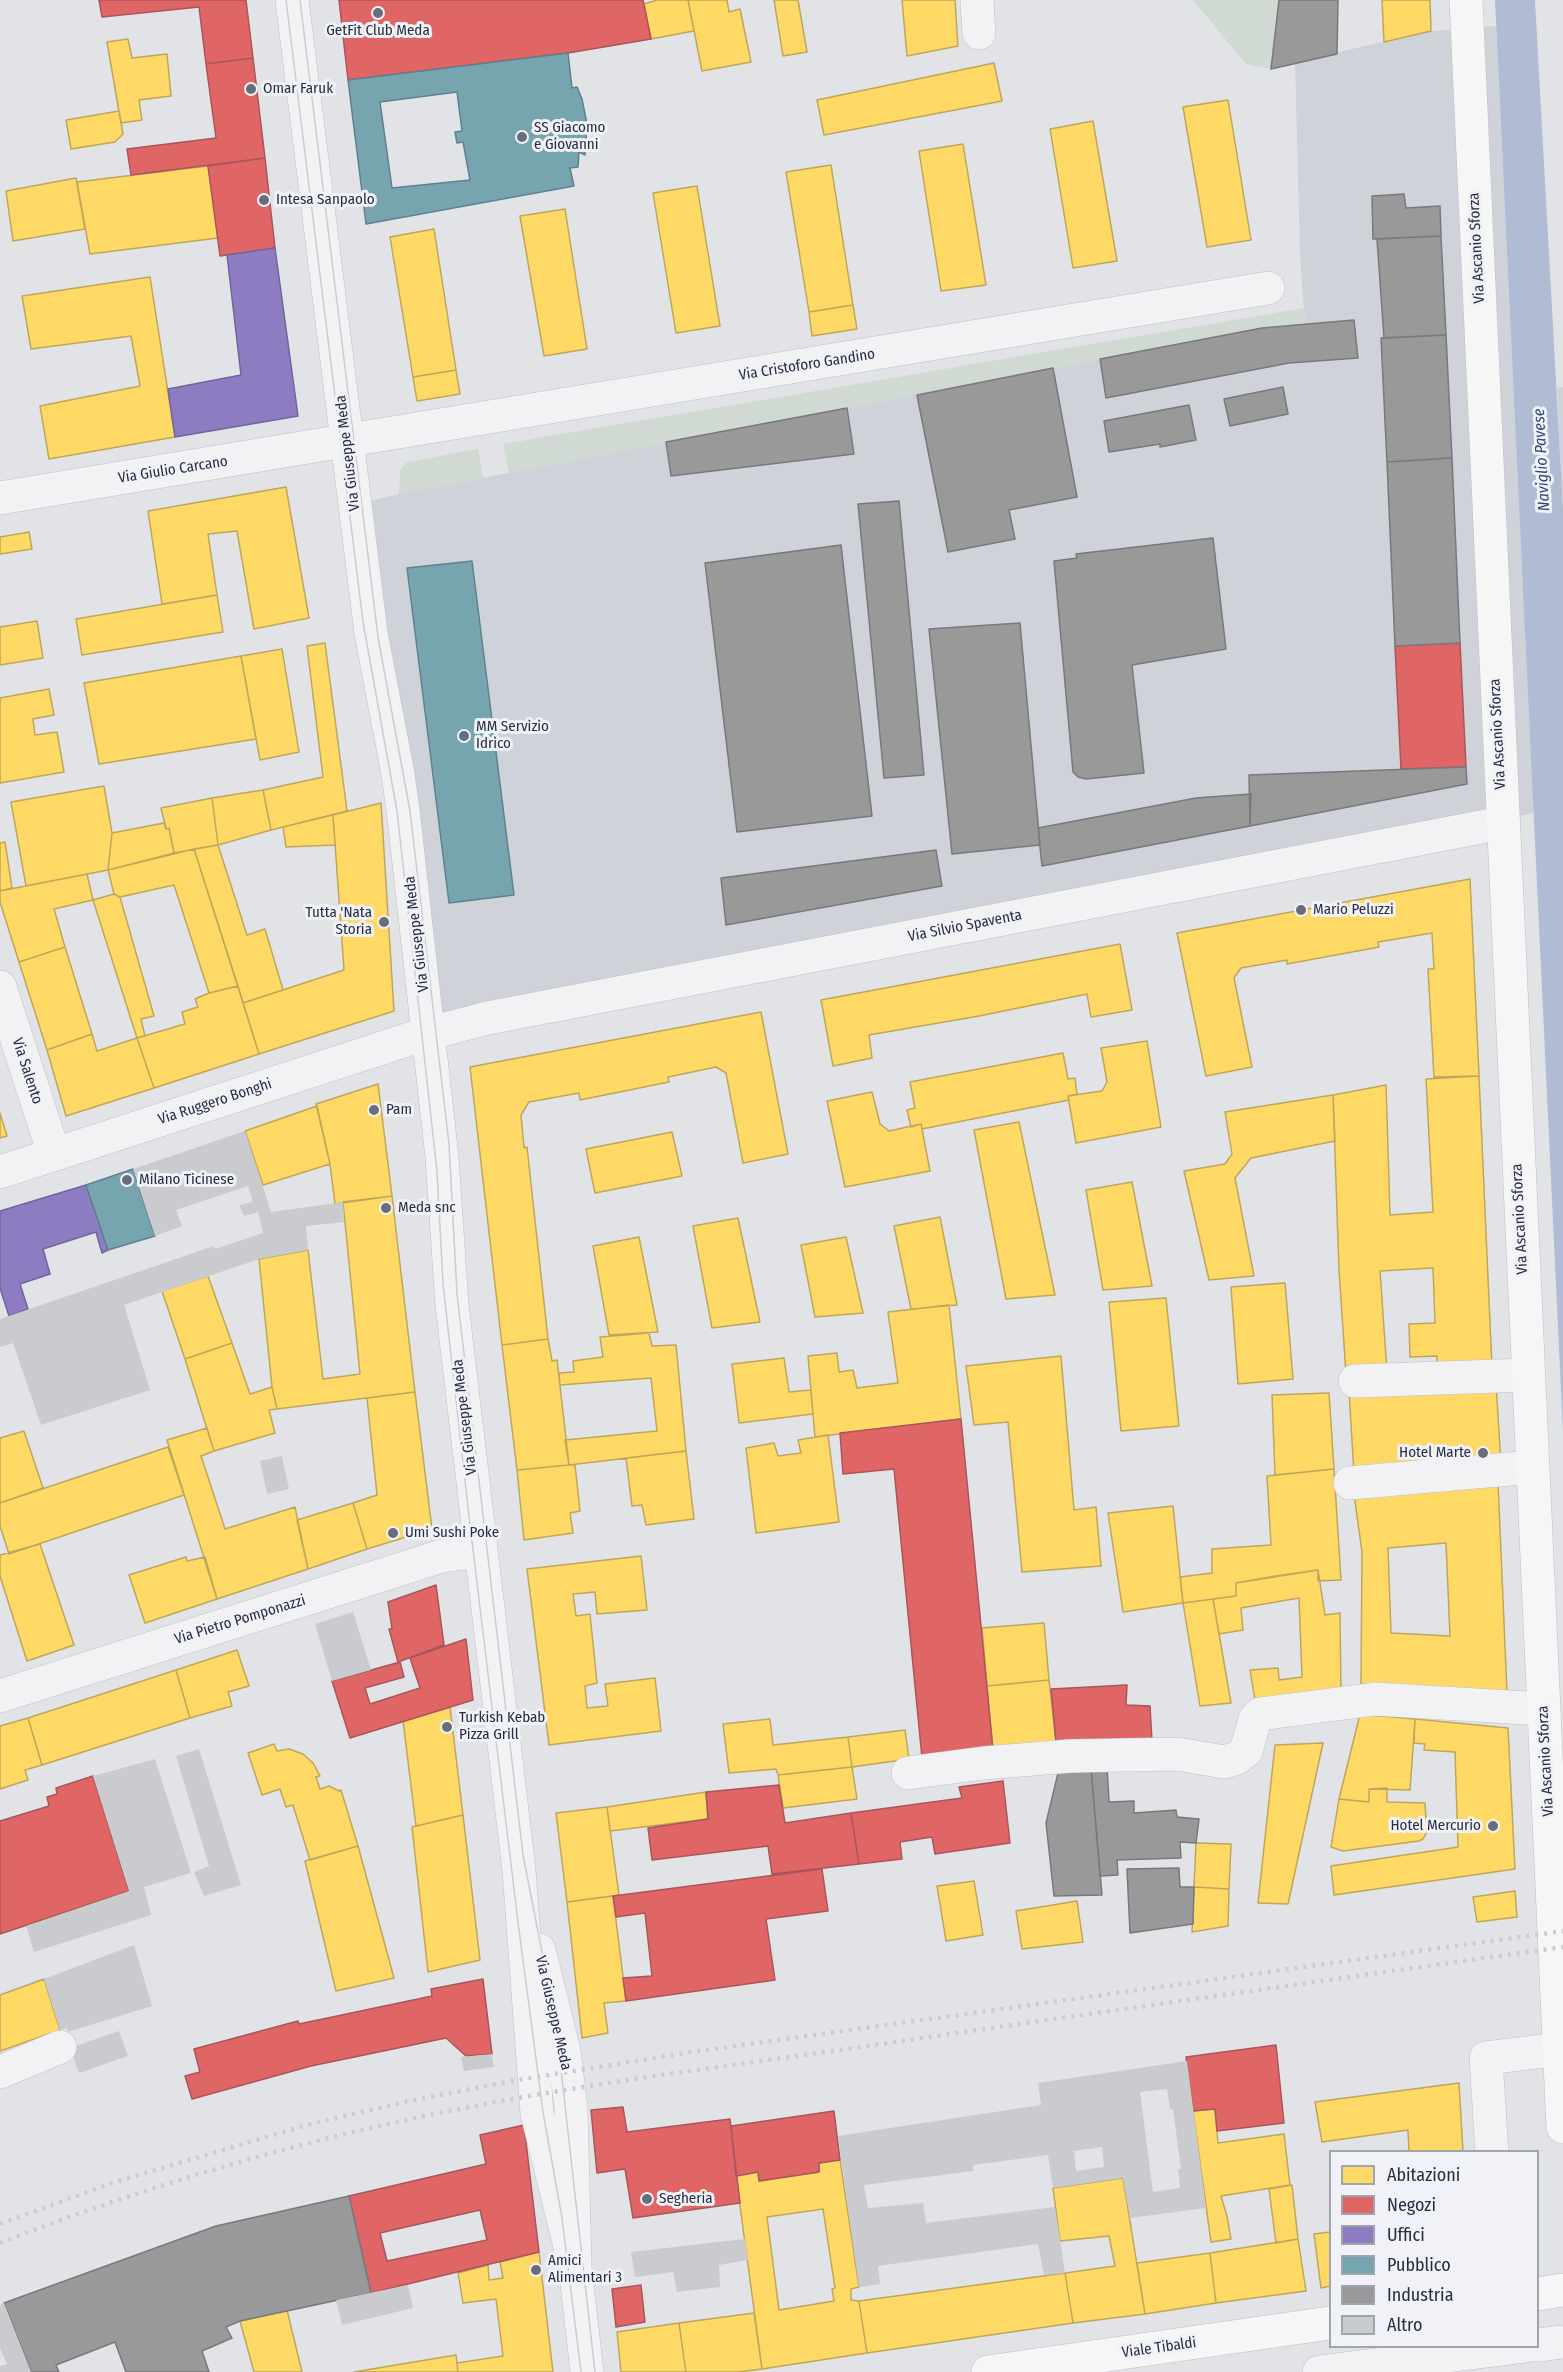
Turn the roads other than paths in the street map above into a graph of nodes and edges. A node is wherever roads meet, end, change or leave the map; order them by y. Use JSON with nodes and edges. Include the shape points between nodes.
{"nodes":[{"id":1,"x":977,"y":0,"type":"edge"},
{"id":2,"x":1466,"y":0,"type":"edge"},
{"id":3,"x":293,"y":3,"type":"edge"},
{"id":4,"x":979,"y":33,"type":"dead end"},
{"id":5,"x":1268,"y":288,"type":"dead end"},
{"id":6,"x":346,"y":442,"type":"junction"},
{"id":7,"x":0,"y":498,"type":"edge"},
{"id":8,"x":1502,"y":822,"type":"junction"},
{"id":9,"x":0,"y":987,"type":"edge"},
{"id":10,"x":429,"y":1033,"type":"junction"},
{"id":11,"x":54,"y":1154,"type":"junction"},
{"id":12,"x":0,"y":1172,"type":"edge"},
{"id":13,"x":1527,"y":1375,"type":"junction"},
{"id":14,"x":1355,"y":1381,"type":"dead end"},
{"id":15,"x":1532,"y":1467,"type":"junction"},
{"id":16,"x":1350,"y":1483,"type":"dead end"},
{"id":17,"x":480,"y":1551,"type":"junction"},
{"id":18,"x":1,"y":1693,"type":"edge"},
{"id":19,"x":1543,"y":1709,"type":"junction"},
{"id":20,"x":908,"y":1773,"type":"dead end"},
{"id":21,"x":60,"y":2048,"type":"dead end"},
{"id":22,"x":1560,"y":2049,"type":"junction"},
{"id":23,"x":0,"y":2072,"type":"edge"},
{"id":24,"x":1563,"y":2127,"type":"edge"},
{"id":25,"x":1492,"y":2150,"type":"edge"},
{"id":26,"x":1563,"y":2290,"type":"edge"},
{"id":27,"x":1539,"y":2294,"type":"edge"},
{"id":28,"x":1329,"y":2323,"type":"edge"},
{"id":29,"x":1563,"y":2342,"type":"edge"},
{"id":30,"x":1539,"y":2345,"type":"edge"},
{"id":31,"x":1510,"y":2348,"type":"edge"},
{"id":32,"x":587,"y":2372,"type":"edge"},
{"id":33,"x":988,"y":2372,"type":"edge"},
{"id":34,"x":1319,"y":2372,"type":"edge"}],
"edges":[{"from":1,"to":4,"type":"street"},
{"from":2,"to":8,"type":"main road","name":"Via Ascanio Sforza"},
{"from":3,"to":6,"type":"street","name":"Via Giuseppe Meda"},
{"from":5,"to":6,"type":"street","name":"Via Cristoforo Gandino"},
{"from":6,"to":7,"type":"street","name":"Via Giulio Carcano"},
{"from":6,"to":10,"type":"street","name":"Via Giuseppe Meda","via":[[371,633],[398,774]]},
{"from":8,"to":10,"type":"street","name":"Via Silvio Spaventa","via":[[488,1018]]},
{"from":8,"to":13,"type":"main road","name":"Via Ascanio Sforza"},
{"from":9,"to":11,"type":"street","name":"Via Salento"},
{"from":10,"to":11,"type":"street","name":"Via Ruggero Bonghi"},
{"from":10,"to":17,"type":"street","name":"Via Giuseppe Meda","via":[[452,1305]]},
{"from":11,"to":12,"type":"street","name":"Via Ruggero Bonghi"},
{"from":13,"to":14,"type":"street"},
{"from":13,"to":15,"type":"main road","name":"Via Ascanio Sforza"},
{"from":15,"to":16,"type":"street"},
{"from":15,"to":19,"type":"main road","name":"Via Ascanio Sforza"},
{"from":17,"to":18,"type":"street","name":"Via Pietro Pomponazzi","via":[[442,1556]]},
{"from":17,"to":32,"type":"street","name":"Via Giuseppe Meda","via":[[519,1870],[564,2051],[571,2107],[575,2267]]},
{"from":19,"to":20,"type":"street","via":[[1359,1700],[1260,1714],[1246,1751],[1224,1762],[1178,1754],[1070,1756]]},
{"from":19,"to":22,"type":"main road","name":"Via Ascanio Sforza"},
{"from":21,"to":23,"type":"street"},
{"from":22,"to":24,"type":"main road","name":"Via Ascanio Sforza"},
{"from":22,"to":25,"type":"street","via":[[1486,2058]]},
{"from":26,"to":27,"type":"main road"},
{"from":28,"to":33,"type":"main road","name":"Viale Tibaldi"},
{"from":29,"to":30,"type":"street"},
{"from":31,"to":34,"type":"street"}]}
